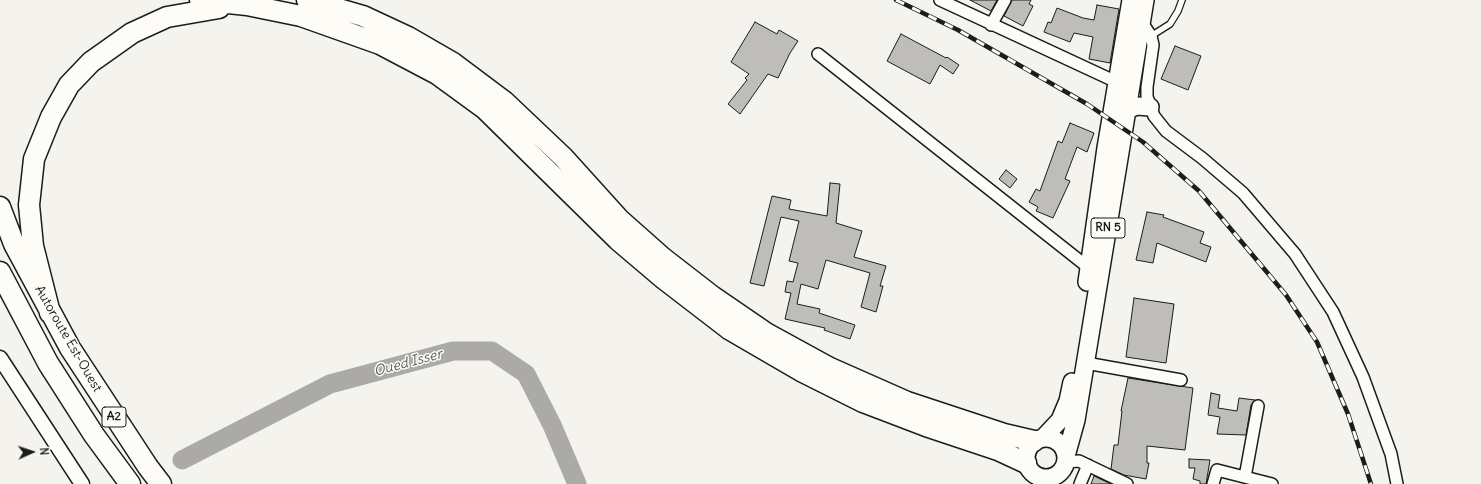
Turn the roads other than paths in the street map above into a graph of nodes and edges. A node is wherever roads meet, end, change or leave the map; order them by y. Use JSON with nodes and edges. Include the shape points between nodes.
{"nodes":[{"id":1,"x":200,"y":0,"type":"edge"},
{"id":2,"x":308,"y":0,"type":"edge"},
{"id":3,"x":940,"y":0,"type":"edge"},
{"id":4,"x":1005,"y":0,"type":"edge"},
{"id":5,"x":1131,"y":0,"type":"edge"},
{"id":6,"x":1145,"y":0,"type":"edge"},
{"id":7,"x":1182,"y":0,"type":"edge"},
{"id":8,"x":247,"y":5,"type":"junction"},
{"id":9,"x":1140,"y":21,"type":"junction"},
{"id":10,"x":991,"y":25,"type":"junction"},
{"id":11,"x":1151,"y":36,"type":"junction"},
{"id":12,"x":818,"y":54,"type":"dead end"},
{"id":13,"x":1123,"y":85,"type":"junction"},
{"id":14,"x":1150,"y":107,"type":"junction"},
{"id":15,"x":1126,"y":110,"type":"junction"},
{"id":16,"x":0,"y":207,"type":"edge"},
{"id":17,"x":1090,"y":268,"type":"junction"},
{"id":18,"x":0,"y":272,"type":"edge"},
{"id":19,"x":50,"y":313,"type":"junction"},
{"id":20,"x":2,"y":360,"type":"edge"},
{"id":21,"x":1086,"y":363,"type":"junction"},
{"id":22,"x":1180,"y":380,"type":"dead end"},
{"id":23,"x":1068,"y":401,"type":"junction"},
{"id":24,"x":1258,"y":406,"type":"dead end"},
{"id":25,"x":1039,"y":439,"type":"junction"},
{"id":26,"x":1001,"y":442,"type":"junction"},
{"id":27,"x":1088,"y":465,"type":"junction"},
{"id":28,"x":1062,"y":469,"type":"edge"},
{"id":29,"x":1029,"y":476,"type":"edge"},
{"id":30,"x":1245,"y":478,"type":"junction"},
{"id":31,"x":82,"y":484,"type":"edge"},
{"id":32,"x":130,"y":484,"type":"edge"},
{"id":33,"x":161,"y":484,"type":"edge"},
{"id":34,"x":1080,"y":484,"type":"edge"},
{"id":35,"x":1127,"y":484,"type":"edge"},
{"id":36,"x":1213,"y":484,"type":"edge"},
{"id":37,"x":1272,"y":484,"type":"edge"},
{"id":38,"x":1397,"y":484,"type":"edge"}],
"edges":[{"from":1,"to":8,"type":"highway"},
{"from":2,"to":26,"type":"highway","via":[[363,16],[408,37],[453,63],[505,102],[563,157],[620,219],[663,258],[766,333],[830,368]]},
{"from":3,"to":10,"type":"street"},
{"from":4,"to":10,"type":"street"},
{"from":5,"to":13,"type":"main road","number":"RN 5"},
{"from":6,"to":9,"type":"main road","number":"RN 5"},
{"from":7,"to":11,"type":"lane","via":[[1170,24]]},
{"from":8,"to":19,"type":"highway","via":[[167,17],[132,33],[91,62],[69,85],[51,117],[34,159],[29,205],[34,246]]},
{"from":8,"to":26,"type":"highway","via":[[300,16],[380,44],[437,74],[485,109],[618,240],[664,279],[729,329],[803,372],[863,402],[926,426]]},
{"from":9,"to":11,"type":"street"},
{"from":9,"to":13,"type":"main road","number":"RN 5"},
{"from":10,"to":13,"type":"street"},
{"from":11,"to":14,"type":"street","via":[[1152,50],[1147,87]]},
{"from":12,"to":17,"type":"street"},
{"from":13,"to":15,"type":"main road","number":"RN 5"},
{"from":13,"to":17,"type":"main road","number":"RN 5"},
{"from":14,"to":15,"type":"main road","via":[[1137,106]]},
{"from":14,"to":38,"type":"street","via":[[1166,131],[1243,193],[1300,261],[1333,312],[1363,376],[1391,454]]},
{"from":15,"to":21,"type":"main road","number":"RN 5"},
{"from":16,"to":19,"type":"highway","name":"Autoroute Est-Ouest","number":"A2","via":[[14,244]]},
{"from":17,"to":23,"type":"main road","number":"RN 5"},
{"from":18,"to":32,"type":"highway","name":"Autoroute Est-Ouest","number":"A2","via":[[48,363],[94,435]]},
{"from":19,"to":33,"type":"highway","name":"Autoroute Est-Ouest","number":"A2","via":[[70,348]]},
{"from":20,"to":31,"type":"street"},
{"from":21,"to":22,"type":"street"},
{"from":21,"to":28,"type":"main road","number":"RN 5","via":[[1075,426]]},
{"from":23,"to":25,"type":"main road","number":"RN 5","via":[[1060,420]]},
{"from":23,"to":26,"type":"main road","via":[[1056,416],[1044,425]]},
{"from":24,"to":30,"type":"street"},
{"from":25,"to":26,"type":"highway"},
{"from":25,"to":28,"type":"main road","via":[[1050,438],[1061,444]]},
{"from":25,"to":29,"type":"main road","via":[[1027,448]]},
{"from":26,"to":29,"type":"highway"},
{"from":27,"to":28,"type":"street","via":[[1080,461]]},
{"from":27,"to":34,"type":"street"},
{"from":27,"to":35,"type":"street"},
{"from":28,"to":29,"type":"main road","via":[[1054,476]]},
{"from":30,"to":36,"type":"street","via":[[1217,470]]},
{"from":30,"to":37,"type":"street"}]}
